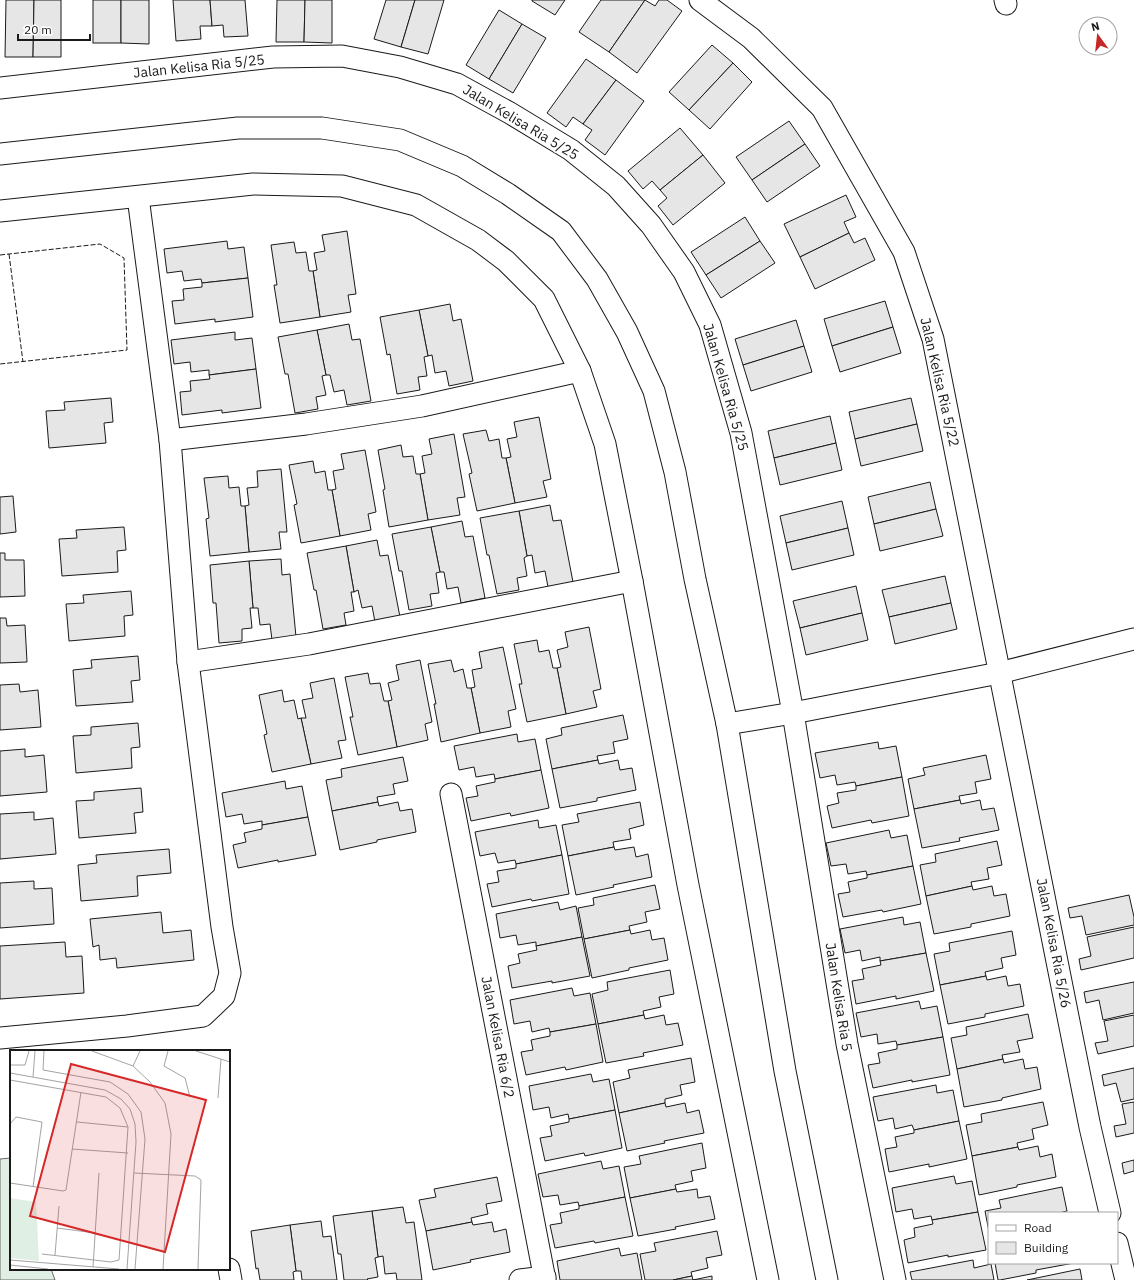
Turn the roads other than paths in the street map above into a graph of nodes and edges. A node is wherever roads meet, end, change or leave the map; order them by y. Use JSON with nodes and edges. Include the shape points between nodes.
{"nodes":[{"id":1,"x":700,"y":0,"type":"edge"},
{"id":2,"x":0,"y":88,"type":"edge"},
{"id":3,"x":0,"y":154,"type":"edge"},
{"id":4,"x":138,"y":197,"type":"junction"},
{"id":5,"x":0,"y":211,"type":"edge"},
{"id":6,"x":580,"y":371,"type":"junction"},
{"id":7,"x":170,"y":440,"type":"junction"},
{"id":8,"x":632,"y":581,"type":"junction"},
{"id":9,"x":1134,"y":639,"type":"edge"},
{"id":10,"x":188,"y":662,"type":"junction"},
{"id":11,"x":999,"y":673,"type":"junction"},
{"id":12,"x":793,"y":713,"type":"junction"},
{"id":13,"x":727,"y":724,"type":"junction"},
{"id":14,"x":451,"y":794,"type":"dead end"},
{"id":15,"x":0,"y":1038,"type":"edge"},
{"id":16,"x":1110,"y":1212,"type":"edge"},
{"id":17,"x":1118,"y":1246,"type":"edge"},
{"id":18,"x":229,"y":1270,"type":"edge"},
{"id":19,"x":545,"y":1278,"type":"edge"},
{"id":20,"x":231,"y":1280,"type":"edge"},
{"id":21,"x":520,"y":1280,"type":"edge"},
{"id":22,"x":768,"y":1280,"type":"edge"},
{"id":23,"x":827,"y":1280,"type":"edge"},
{"id":24,"x":895,"y":1280,"type":"edge"},
{"id":25,"x":1126,"y":1280,"type":"edge"}],
"edges":[{"from":1,"to":11,"type":"street","name":"Jalan Kelisa Ria 5/22","via":[[750,38],[822,108],[904,252],[934,339]]},
{"from":2,"to":12,"type":"street","name":"Jalan Kelisa Ria 5/25","via":[[273,57],[342,56],[400,67],[457,84],[571,150],[616,186],[651,226],[684,272],[710,325],[741,433]]},
{"from":3,"to":13,"type":"street","via":[[238,128],[322,128],[400,140],[456,164],[508,194],[561,231],[600,286],[627,332],[654,391],[675,472],[695,579]]},
{"from":4,"to":5,"type":"street"},
{"from":4,"to":6,"type":"street","via":[[253,184],[342,186],[416,205],[478,240],[506,261],[544,299]]},
{"from":4,"to":7,"type":"street"},
{"from":6,"to":7,"type":"street","via":[[422,406],[306,424]]},
{"from":6,"to":8,"type":"street","via":[[605,444]]},
{"from":7,"to":10,"type":"street"},
{"from":8,"to":10,"type":"street","via":[[309,644]]},
{"from":8,"to":22,"type":"street","via":[[688,885]]},
{"from":9,"to":11,"type":"street"},
{"from":10,"to":15,"type":"street","via":[[230,973],[224,996],[203,1016]]},
{"from":11,"to":12,"type":"street"},
{"from":11,"to":16,"type":"street","name":"Jalan Kelisa Ria 5/26","via":[[1090,1127]]},
{"from":12,"to":13,"type":"street"},
{"from":12,"to":24,"type":"street","name":"Jalan Kelisa Ria 5","via":[[847,1044]]},
{"from":13,"to":23,"type":"street","via":[[785,1071]]},
{"from":14,"to":19,"type":"street","name":"Jalan Kelisa Ria 6/2"},
{"from":17,"to":25,"type":"street"},
{"from":18,"to":20,"type":"street"},
{"from":19,"to":21,"type":"street"}]}
